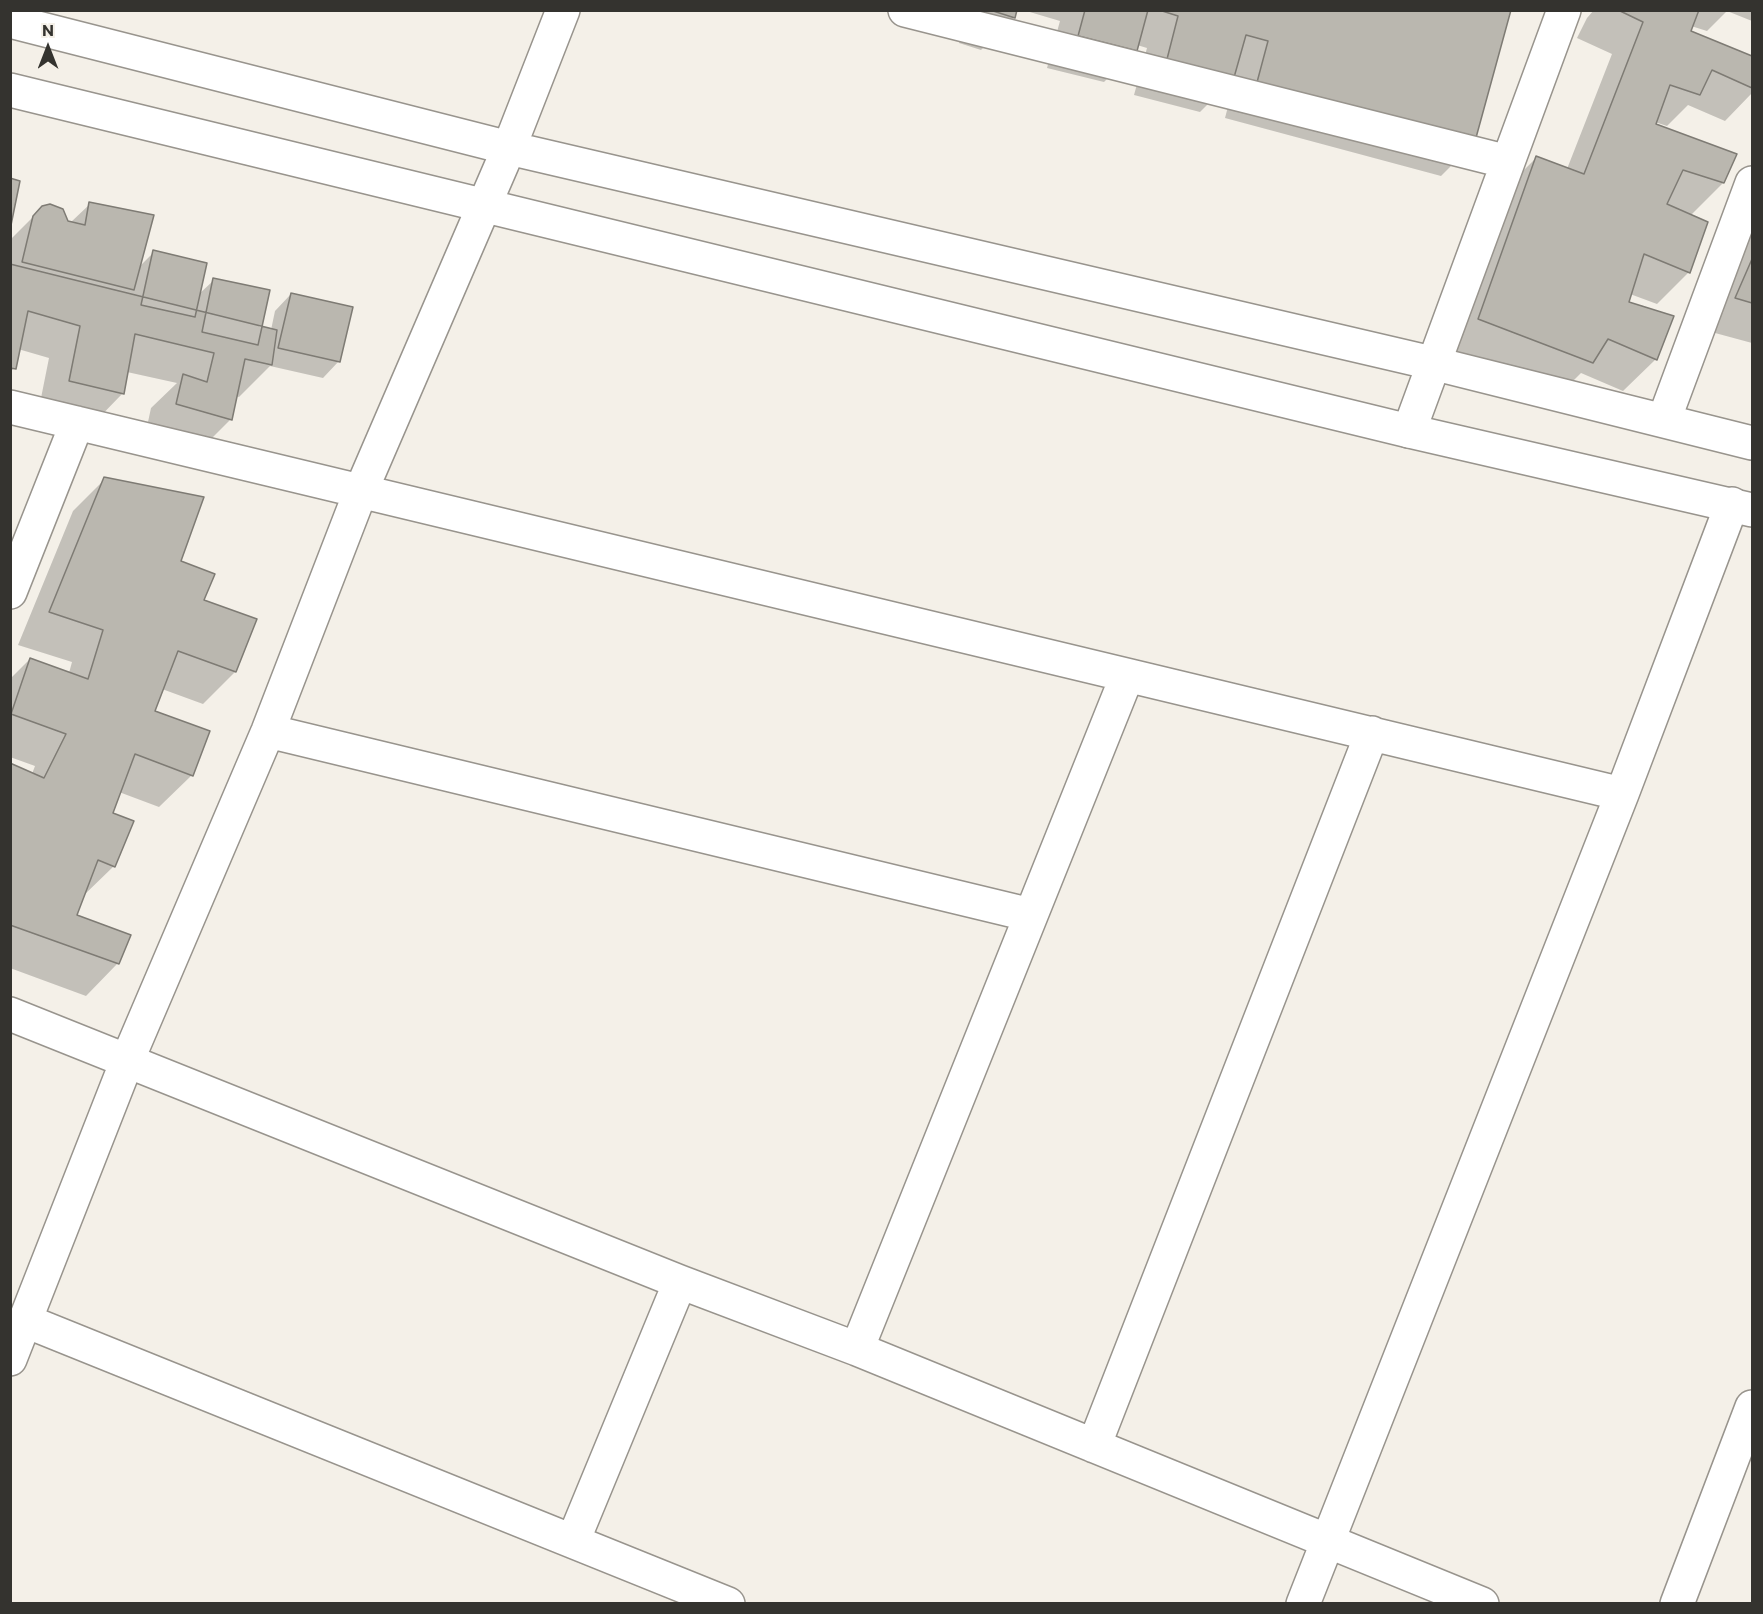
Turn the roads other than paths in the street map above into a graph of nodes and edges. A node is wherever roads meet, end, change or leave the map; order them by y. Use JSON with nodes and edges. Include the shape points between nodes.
{"nodes":[{"id":1,"x":563,"y":10,"type":"edge"},
{"id":2,"x":905,"y":10,"type":"edge"},
{"id":3,"x":1564,"y":10,"type":"edge"},
{"id":4,"x":961,"y":17,"type":"edge"},
{"id":5,"x":10,"y":21,"type":"edge"},
{"id":6,"x":10,"y":90,"type":"edge"},
{"id":7,"x":509,"y":147,"type":"junction"},
{"id":8,"x":1508,"y":162,"type":"junction"},
{"id":9,"x":1752,"y":183,"type":"edge"},
{"id":10,"x":486,"y":205,"type":"junction"},
{"id":11,"x":1432,"y":363,"type":"junction"},
{"id":12,"x":10,"y":407,"type":"edge"},
{"id":13,"x":1664,"y":420,"type":"junction"},
{"id":14,"x":77,"y":423,"type":"junction"},
{"id":15,"x":1409,"y":431,"type":"junction"},
{"id":16,"x":1752,"y":443,"type":"edge"},
{"id":17,"x":360,"y":492,"type":"junction"},
{"id":18,"x":1742,"y":507,"type":"edge"},
{"id":19,"x":10,"y":591,"type":"edge"},
{"id":20,"x":1127,"y":676,"type":"junction"},
{"id":21,"x":268,"y":730,"type":"junction"},
{"id":22,"x":1372,"y":733,"type":"junction"},
{"id":23,"x":1622,"y":794,"type":"junction"},
{"id":24,"x":1031,"y":915,"type":"junction"},
{"id":25,"x":10,"y":1014,"type":"edge"},
{"id":26,"x":128,"y":1061,"type":"junction"},
{"id":27,"x":680,"y":1282,"type":"junction"},
{"id":28,"x":26,"y":1321,"type":"junction"},
{"id":29,"x":857,"y":1349,"type":"junction"},
{"id":30,"x":10,"y":1359,"type":"edge"},
{"id":31,"x":1752,"y":1407,"type":"edge"},
{"id":32,"x":1094,"y":1446,"type":"junction"},
{"id":33,"x":573,"y":1541,"type":"junction"},
{"id":34,"x":1327,"y":1542,"type":"junction"},
{"id":35,"x":728,"y":1604,"type":"edge"},
{"id":36,"x":1303,"y":1604,"type":"edge"},
{"id":37,"x":1482,"y":1604,"type":"edge"},
{"id":38,"x":1677,"y":1604,"type":"edge"}],
"edges":[{"from":1,"to":7,"type":"street"},
{"from":2,"to":4,"type":"street"},
{"from":3,"to":8,"type":"street"},
{"from":4,"to":8,"type":"street"},
{"from":5,"to":7,"type":"street"},
{"from":6,"to":10,"type":"street"},
{"from":7,"to":10,"type":"street"},
{"from":7,"to":11,"type":"street"},
{"from":8,"to":11,"type":"street"},
{"from":9,"to":13,"type":"street"},
{"from":10,"to":15,"type":"street"},
{"from":10,"to":17,"type":"street"},
{"from":11,"to":13,"type":"street"},
{"from":11,"to":15,"type":"street"},
{"from":12,"to":14,"type":"street"},
{"from":13,"to":16,"type":"street"},
{"from":14,"to":17,"type":"street"},
{"from":14,"to":19,"type":"street"},
{"from":15,"to":18,"type":"street"},
{"from":17,"to":20,"type":"street"},
{"from":17,"to":21,"type":"street"},
{"from":18,"to":23,"type":"street"},
{"from":20,"to":22,"type":"street"},
{"from":20,"to":24,"type":"street"},
{"from":21,"to":24,"type":"street"},
{"from":21,"to":26,"type":"street"},
{"from":22,"to":23,"type":"street"},
{"from":22,"to":32,"type":"street"},
{"from":23,"to":34,"type":"street"},
{"from":24,"to":29,"type":"street"},
{"from":25,"to":26,"type":"street"},
{"from":26,"to":27,"type":"street"},
{"from":26,"to":28,"type":"street"},
{"from":27,"to":29,"type":"street"},
{"from":27,"to":33,"type":"street"},
{"from":28,"to":30,"type":"street"},
{"from":28,"to":33,"type":"street"},
{"from":29,"to":32,"type":"street"},
{"from":31,"to":38,"type":"street"},
{"from":32,"to":34,"type":"street"},
{"from":33,"to":35,"type":"street"},
{"from":34,"to":36,"type":"street"},
{"from":34,"to":37,"type":"street"}]}
